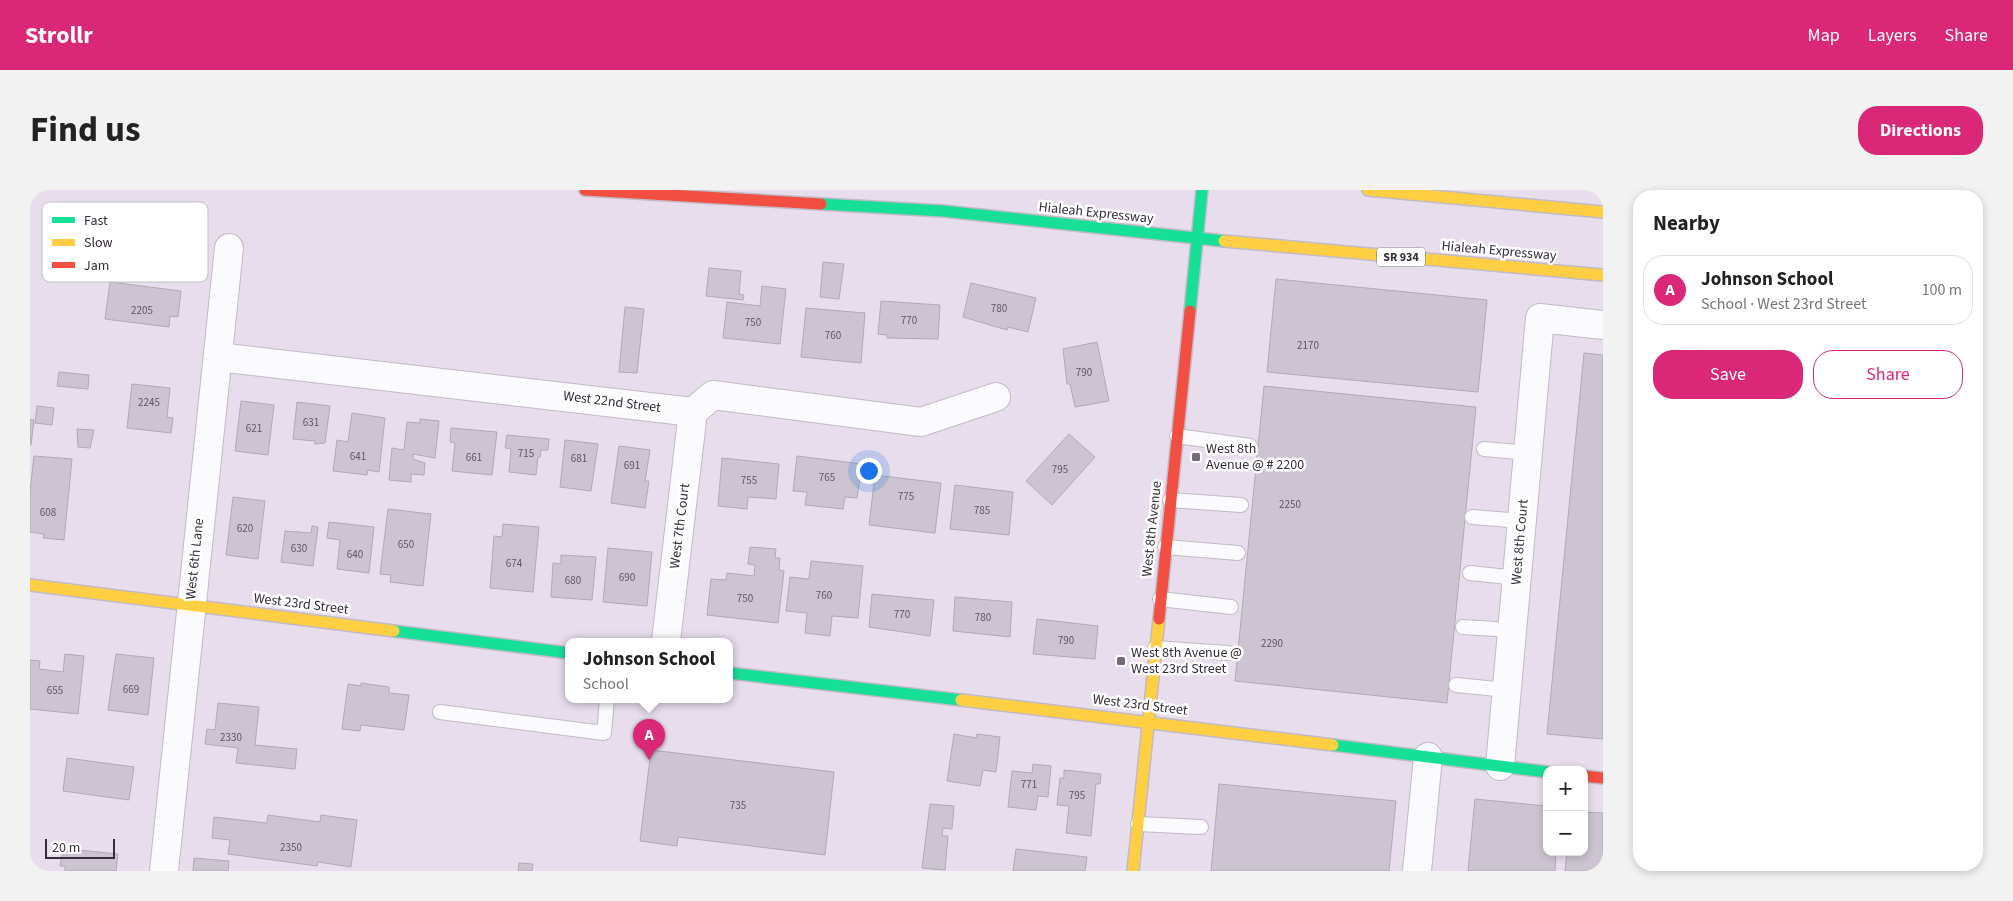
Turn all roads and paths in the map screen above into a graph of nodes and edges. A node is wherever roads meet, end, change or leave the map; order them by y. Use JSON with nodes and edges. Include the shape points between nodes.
{"nodes":[{"id":1,"x":586,"y":190,"type":"edge"},
{"id":2,"x":1202,"y":190,"type":"edge"},
{"id":3,"x":1368,"y":190,"type":"edge"},
{"id":4,"x":1603,"y":212,"type":"edge"},
{"id":5,"x":1198,"y":239,"type":"junction"},
{"id":6,"x":229,"y":248,"type":"dead end"},
{"id":7,"x":1603,"y":275,"type":"edge"},
{"id":8,"x":1603,"y":325,"type":"edge"},
{"id":9,"x":218,"y":357,"type":"junction"},
{"id":10,"x":996,"y":397,"type":"dead end"},
{"id":11,"x":693,"y":412,"type":"junction"},
{"id":12,"x":1177,"y":436,"type":"junction"},
{"id":13,"x":1250,"y":446,"type":"dead end"},
{"id":14,"x":1484,"y":449,"type":"dead end"},
{"id":15,"x":1528,"y":453,"type":"junction"},
{"id":16,"x":1170,"y":500,"type":"junction"},
{"id":17,"x":1241,"y":505,"type":"dead end"},
{"id":18,"x":1472,"y":517,"type":"dead end"},
{"id":19,"x":1522,"y":521,"type":"junction"},
{"id":20,"x":1165,"y":547,"type":"junction"},
{"id":21,"x":1238,"y":554,"type":"dead end"},
{"id":22,"x":1470,"y":573,"type":"dead end"},
{"id":23,"x":1517,"y":578,"type":"junction"},
{"id":24,"x":30,"y":585,"type":"edge"},
{"id":25,"x":1160,"y":599,"type":"junction"},
{"id":26,"x":190,"y":604,"type":"junction"},
{"id":27,"x":1231,"y":607,"type":"dead end"},
{"id":28,"x":1463,"y":627,"type":"dead end"},
{"id":29,"x":1512,"y":630,"type":"junction"},
{"id":30,"x":666,"y":638,"type":"edge"},
{"id":31,"x":1154,"y":648,"type":"junction"},
{"id":32,"x":565,"y":652,"type":"edge"},
{"id":33,"x":1228,"y":653,"type":"dead end"},
{"id":34,"x":733,"y":673,"type":"edge"},
{"id":35,"x":1456,"y":685,"type":"dead end"},
{"id":36,"x":1507,"y":690,"type":"junction"},
{"id":37,"x":607,"y":703,"type":"edge"},
{"id":38,"x":440,"y":712,"type":"dead end"},
{"id":39,"x":1147,"y":721,"type":"junction"},
{"id":40,"x":1428,"y":757,"type":"junction"},
{"id":41,"x":1500,"y":766,"type":"junction"},
{"id":42,"x":1543,"y":771,"type":"edge"},
{"id":43,"x":1588,"y":776,"type":"edge"},
{"id":44,"x":1603,"y":778,"type":"edge"},
{"id":45,"x":1138,"y":824,"type":"junction"},
{"id":46,"x":1202,"y":827,"type":"dead end"},
{"id":47,"x":164,"y":871,"type":"edge"},
{"id":48,"x":1133,"y":871,"type":"edge"},
{"id":49,"x":1417,"y":871,"type":"edge"}],
"edges":[{"from":1,"to":5,"type":"street","name":"Hialeah Expressway","number":"SR 934","via":[[943,211]]},
{"from":2,"to":5,"type":"street","name":"West 8th Avenue"},
{"from":3,"to":4,"type":"street"},
{"from":5,"to":7,"type":"street","name":"Hialeah Expressway","number":"SR 934"},
{"from":5,"to":12,"type":"street","name":"West 8th Avenue"},
{"from":6,"to":9,"type":"street","name":"West 6th Lane"},
{"from":8,"to":15,"type":"street","name":"West 8th Court","via":[[1540,318]]},
{"from":9,"to":11,"type":"street","name":"West 22nd Street"},
{"from":9,"to":26,"type":"street","name":"West 6th Lane"},
{"from":10,"to":11,"type":"street","via":[[922,422],[713,395]]},
{"from":11,"to":30,"type":"street","name":"West 7th Court"},
{"from":12,"to":13,"type":"lane"},
{"from":12,"to":16,"type":"street","name":"West 8th Avenue"},
{"from":14,"to":15,"type":"lane"},
{"from":15,"to":19,"type":"street","name":"West 8th Court"},
{"from":16,"to":17,"type":"lane"},
{"from":16,"to":20,"type":"street","name":"West 8th Avenue"},
{"from":18,"to":19,"type":"lane"},
{"from":19,"to":23,"type":"street","name":"West 8th Court"},
{"from":20,"to":21,"type":"lane"},
{"from":20,"to":25,"type":"street","name":"West 8th Avenue"},
{"from":22,"to":23,"type":"lane"},
{"from":23,"to":29,"type":"street","name":"West 8th Court"},
{"from":24,"to":26,"type":"street","name":"West 23rd Street"},
{"from":25,"to":27,"type":"lane"},
{"from":25,"to":31,"type":"street","name":"West 8th Avenue"},
{"from":26,"to":32,"type":"street","name":"West 23rd Street"},
{"from":26,"to":47,"type":"street","name":"West 6th Lane"},
{"from":28,"to":29,"type":"lane"},
{"from":29,"to":36,"type":"street","name":"West 8th Court"},
{"from":31,"to":33,"type":"lane"},
{"from":31,"to":39,"type":"street","name":"West 8th Avenue"},
{"from":34,"to":39,"type":"street","name":"West 23rd Street"},
{"from":35,"to":36,"type":"lane"},
{"from":36,"to":41,"type":"street","name":"West 8th Court"},
{"from":37,"to":38,"type":"lane","via":[[604,733]]},
{"from":39,"to":40,"type":"street","name":"West 23rd Street"},
{"from":39,"to":45,"type":"street","name":"West 8th Avenue"},
{"from":40,"to":41,"type":"street","name":"West 23rd Street"},
{"from":40,"to":49,"type":"street"},
{"from":41,"to":42,"type":"street","name":"West 23rd Street"},
{"from":43,"to":44,"type":"street"},
{"from":45,"to":46,"type":"lane"},
{"from":45,"to":48,"type":"street","name":"West 8th Avenue"}]}
